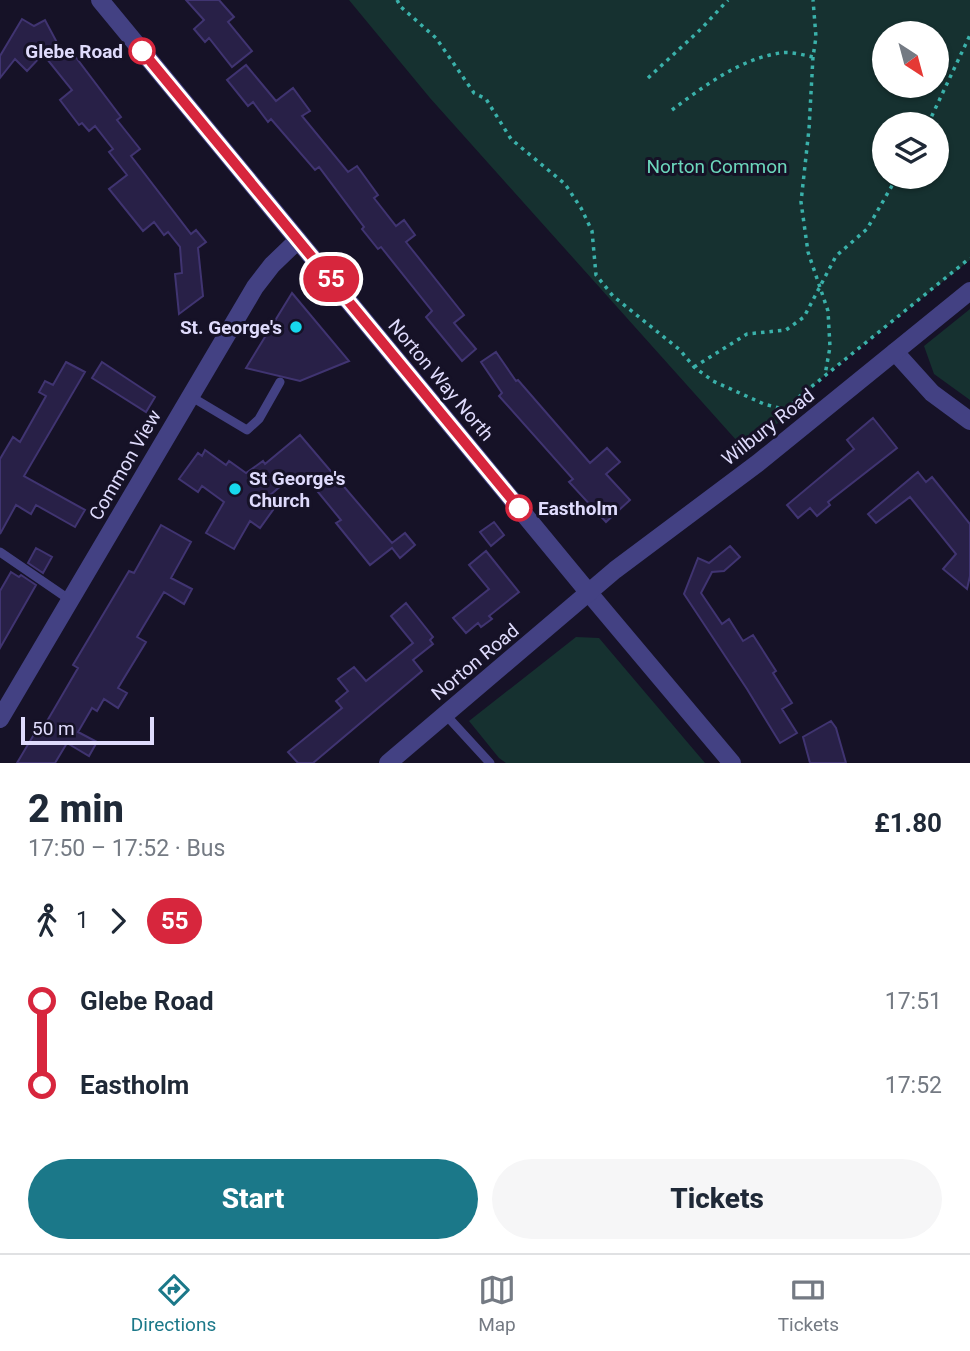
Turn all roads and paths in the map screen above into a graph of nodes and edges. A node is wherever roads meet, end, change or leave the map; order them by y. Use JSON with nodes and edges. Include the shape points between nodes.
{"nodes":[{"id":1,"x":100,"y":0,"type":"edge"},
{"id":2,"x":397,"y":0,"type":"edge"},
{"id":3,"x":728,"y":0,"type":"edge"},
{"id":4,"x":813,"y":0,"type":"edge"},
{"id":5,"x":970,"y":35,"type":"edge"},
{"id":6,"x":813,"y":57,"type":"junction"},
{"id":7,"x":648,"y":78,"type":"dead end"},
{"id":8,"x":672,"y":110,"type":"dead end"},
{"id":9,"x":934,"y":112,"type":"edge"},
{"id":10,"x":890,"y":189,"type":"edge"},
{"id":11,"x":298,"y":240,"type":"junction"},
{"id":12,"x":970,"y":258,"type":"edge"},
{"id":13,"x":821,"y":285,"type":"junction"},
{"id":14,"x":970,"y":291,"type":"edge"},
{"id":15,"x":895,"y":352,"type":"junction"},
{"id":16,"x":694,"y":367,"type":"junction"},
{"id":17,"x":825,"y":375,"type":"junction"},
{"id":18,"x":280,"y":382,"type":"dead end"},
{"id":19,"x":190,"y":396,"type":"junction"},
{"id":20,"x":787,"y":410,"type":"junction"},
{"id":21,"x":790,"y":418,"type":"dead end"},
{"id":22,"x":970,"y":421,"type":"edge"},
{"id":23,"x":0,"y":552,"type":"edge"},
{"id":24,"x":589,"y":593,"type":"junction"},
{"id":25,"x":70,"y":600,"type":"junction"},
{"id":26,"x":445,"y":714,"type":"junction"},
{"id":27,"x":0,"y":719,"type":"edge"},
{"id":28,"x":388,"y":763,"type":"edge"},
{"id":29,"x":489,"y":763,"type":"edge"},
{"id":30,"x":732,"y":763,"type":"edge"}],
"edges":[{"from":1,"to":11,"type":"street","name":"Norton Way North"},
{"from":2,"to":16,"type":"path","via":[[436,38],[474,93],[486,99],[511,139],[565,184],[592,231],[596,275],[613,296],[680,350]]},
{"from":3,"to":7,"type":"path"},
{"from":4,"to":6,"type":"path"},
{"from":5,"to":9,"type":"path"},
{"from":6,"to":8,"type":"path","via":[[782,52],[750,62],[706,84]]},
{"from":6,"to":13,"type":"path","via":[[801,202],[808,252]]},
{"from":10,"to":13,"type":"path","via":[[867,229],[836,257]]},
{"from":11,"to":19,"type":"street","name":"Common View","via":[[264,274]]},
{"from":11,"to":24,"type":"street","name":"Norton Way North"},
{"from":12,"to":17,"type":"path"},
{"from":13,"to":16,"type":"path","via":[[804,317],[786,330],[747,334]]},
{"from":13,"to":17,"type":"path","via":[[830,347]]},
{"from":14,"to":15,"type":"street","name":"Wilbury Road"},
{"from":15,"to":22,"type":"street","via":[[932,393]]},
{"from":15,"to":24,"type":"street","name":"Wilbury Road"},
{"from":16,"to":20,"type":"path","via":[[733,391]]},
{"from":17,"to":20,"type":"path"},
{"from":18,"to":19,"type":"lane","via":[[259,419],[247,430]]},
{"from":19,"to":25,"type":"street","name":"Common View"},
{"from":20,"to":21,"type":"path"},
{"from":23,"to":25,"type":"lane"},
{"from":24,"to":26,"type":"street","name":"Norton Road"},
{"from":24,"to":30,"type":"street"},
{"from":25,"to":27,"type":"street","name":"Common View"},
{"from":26,"to":28,"type":"street","name":"Norton Road"},
{"from":26,"to":29,"type":"lane"}]}
